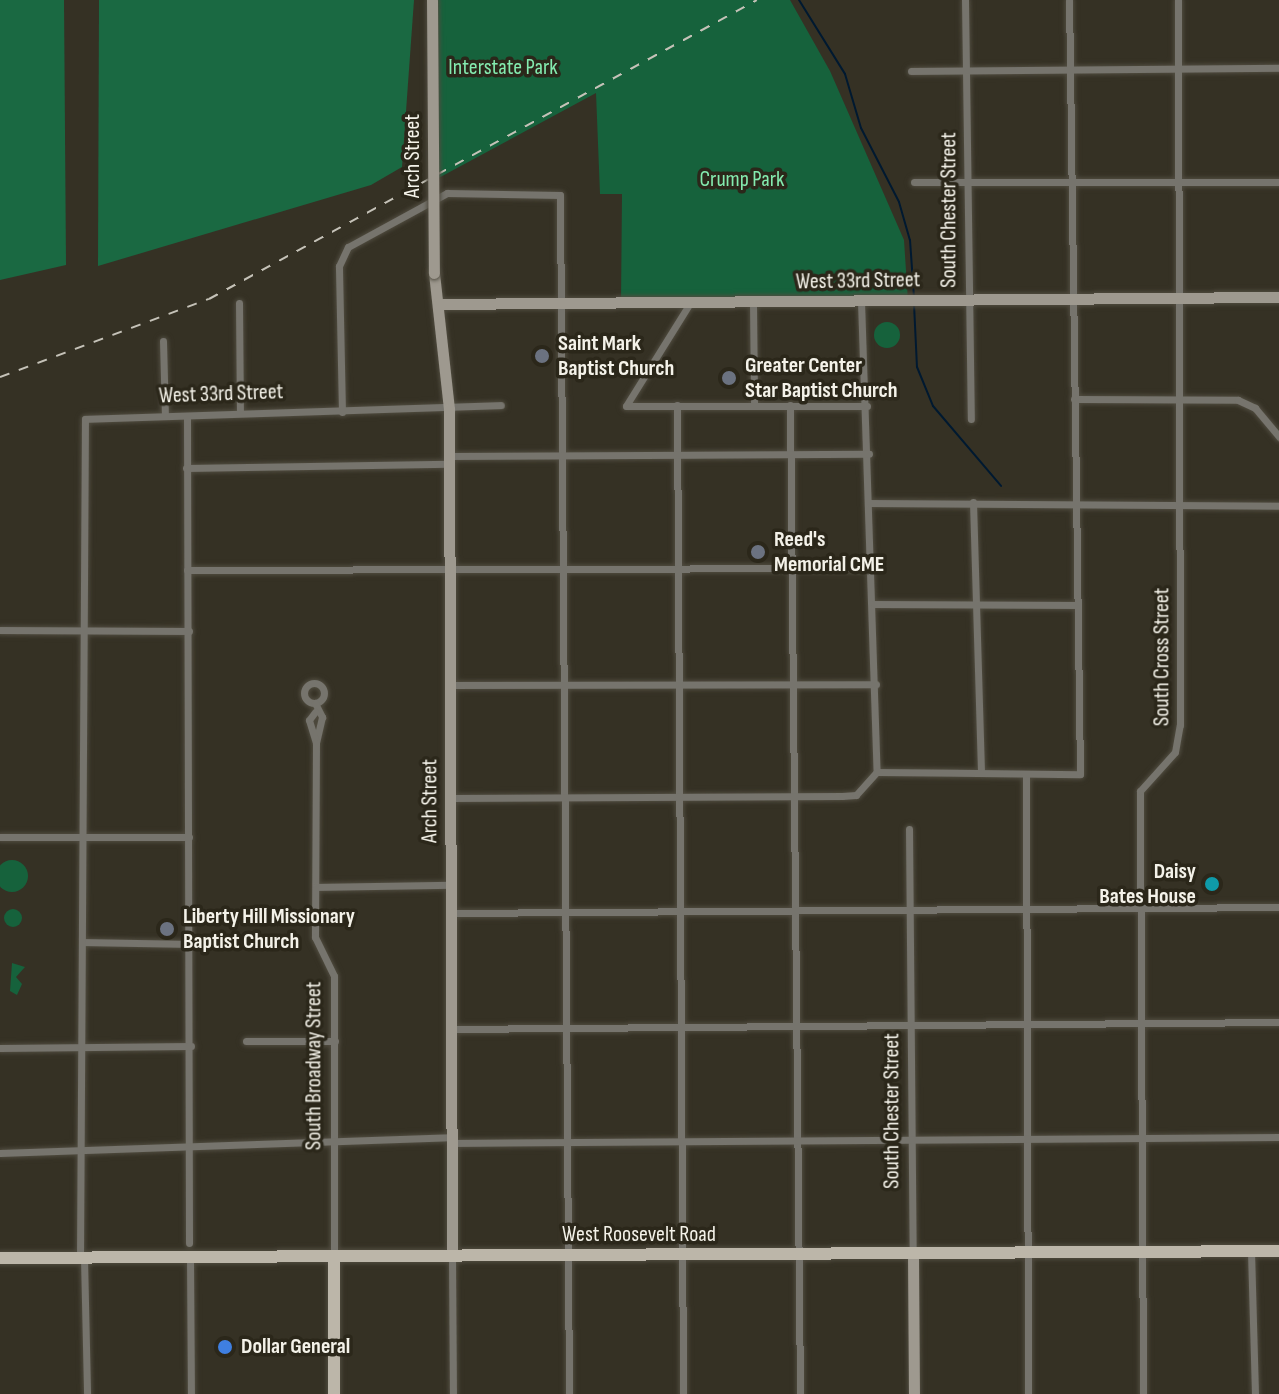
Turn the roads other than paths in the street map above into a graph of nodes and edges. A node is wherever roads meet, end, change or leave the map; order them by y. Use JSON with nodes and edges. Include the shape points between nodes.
{"nodes":[{"id":1,"x":432,"y":0,"type":"edge"},
{"id":2,"x":965,"y":0,"type":"edge"},
{"id":3,"x":1069,"y":0,"type":"edge"},
{"id":4,"x":1178,"y":0,"type":"edge"},
{"id":5,"x":1279,"y":68,"type":"edge"},
{"id":6,"x":1072,"y":69,"type":"junction"},
{"id":7,"x":1178,"y":69,"type":"junction"},
{"id":8,"x":968,"y":70,"type":"junction"},
{"id":9,"x":911,"y":71,"type":"dead end"},
{"id":10,"x":914,"y":182,"type":"dead end"},
{"id":11,"x":1279,"y":182,"type":"edge"},
{"id":12,"x":1180,"y":184,"type":"junction"},
{"id":13,"x":1072,"y":185,"type":"junction"},
{"id":14,"x":969,"y":187,"type":"junction"},
{"id":15,"x":1279,"y":297,"type":"edge"},
{"id":16,"x":1182,"y":298,"type":"junction"},
{"id":17,"x":1076,"y":299,"type":"junction"},
{"id":18,"x":969,"y":300,"type":"junction"},
{"id":19,"x":861,"y":301,"type":"junction"},
{"id":20,"x":560,"y":302,"type":"junction"},
{"id":21,"x":753,"y":302,"type":"junction"},
{"id":22,"x":239,"y":303,"type":"dead end"},
{"id":23,"x":690,"y":303,"type":"junction"},
{"id":24,"x":438,"y":304,"type":"junction"},
{"id":25,"x":163,"y":341,"type":"dead end"},
{"id":26,"x":1074,"y":399,"type":"junction"},
{"id":27,"x":1181,"y":401,"type":"junction"},
{"id":28,"x":754,"y":403,"type":"junction"},
{"id":29,"x":501,"y":405,"type":"dead end"},
{"id":30,"x":677,"y":405,"type":"junction"},
{"id":31,"x":790,"y":405,"type":"junction"},
{"id":32,"x":867,"y":406,"type":"junction"},
{"id":33,"x":449,"y":409,"type":"junction"},
{"id":34,"x":342,"y":412,"type":"junction"},
{"id":35,"x":240,"y":413,"type":"junction"},
{"id":36,"x":165,"y":416,"type":"junction"},
{"id":37,"x":187,"y":417,"type":"junction"},
{"id":38,"x":971,"y":419,"type":"dead end"},
{"id":39,"x":1279,"y":437,"type":"edge"},
{"id":40,"x":869,"y":454,"type":"junction"},
{"id":41,"x":791,"y":455,"type":"junction"},
{"id":42,"x":561,"y":456,"type":"junction"},
{"id":43,"x":677,"y":457,"type":"junction"},
{"id":44,"x":449,"y":460,"type":"junction"},
{"id":45,"x":186,"y":468,"type":"junction"},
{"id":46,"x":973,"y":502,"type":"junction"},
{"id":47,"x":1075,"y":502,"type":"junction"},
{"id":48,"x":871,"y":503,"type":"junction"},
{"id":49,"x":1182,"y":504,"type":"junction"},
{"id":50,"x":1279,"y":506,"type":"edge"},
{"id":51,"x":872,"y":568,"type":"junction"},
{"id":52,"x":677,"y":569,"type":"junction"},
{"id":53,"x":791,"y":569,"type":"junction"},
{"id":54,"x":187,"y":570,"type":"junction"},
{"id":55,"x":450,"y":570,"type":"junction"},
{"id":56,"x":561,"y":570,"type":"junction"},
{"id":57,"x":874,"y":604,"type":"junction"},
{"id":58,"x":975,"y":605,"type":"junction"},
{"id":59,"x":1077,"y":605,"type":"junction"},
{"id":60,"x":0,"y":630,"type":"edge"},
{"id":61,"x":86,"y":631,"type":"junction"},
{"id":62,"x":189,"y":631,"type":"junction"},
{"id":63,"x":562,"y":684,"type":"junction"},
{"id":64,"x":791,"y":684,"type":"junction"},
{"id":65,"x":876,"y":684,"type":"junction"},
{"id":66,"x":450,"y":685,"type":"junction"},
{"id":67,"x":677,"y":685,"type":"junction"},
{"id":68,"x":315,"y":708,"type":"dead end"},
{"id":69,"x":877,"y":772,"type":"junction"},
{"id":70,"x":981,"y":773,"type":"junction"},
{"id":71,"x":1026,"y":775,"type":"junction"},
{"id":72,"x":792,"y":797,"type":"junction"},
{"id":73,"x":451,"y":798,"type":"junction"},
{"id":74,"x":562,"y":798,"type":"junction"},
{"id":75,"x":677,"y":799,"type":"junction"},
{"id":76,"x":909,"y":829,"type":"dead end"},
{"id":77,"x":0,"y":837,"type":"edge"},
{"id":78,"x":189,"y":837,"type":"junction"},
{"id":79,"x":86,"y":838,"type":"junction"},
{"id":80,"x":449,"y":885,"type":"junction"},
{"id":81,"x":316,"y":887,"type":"junction"},
{"id":82,"x":1279,"y":907,"type":"edge"},
{"id":83,"x":1139,"y":909,"type":"junction"},
{"id":84,"x":1023,"y":910,"type":"junction"},
{"id":85,"x":911,"y":911,"type":"junction"},
{"id":86,"x":792,"y":912,"type":"junction"},
{"id":87,"x":449,"y":913,"type":"junction"},
{"id":88,"x":563,"y":913,"type":"junction"},
{"id":89,"x":678,"y":913,"type":"junction"},
{"id":90,"x":84,"y":942,"type":"junction"},
{"id":91,"x":190,"y":944,"type":"junction"},
{"id":92,"x":1279,"y":1022,"type":"edge"},
{"id":93,"x":1139,"y":1023,"type":"junction"},
{"id":94,"x":1024,"y":1024,"type":"junction"},
{"id":95,"x":678,"y":1026,"type":"junction"},
{"id":96,"x":792,"y":1026,"type":"junction"},
{"id":97,"x":911,"y":1026,"type":"junction"},
{"id":98,"x":564,"y":1028,"type":"junction"},
{"id":99,"x":450,"y":1029,"type":"junction"},
{"id":100,"x":246,"y":1041,"type":"dead end"},
{"id":101,"x":335,"y":1041,"type":"junction"},
{"id":102,"x":191,"y":1046,"type":"junction"},
{"id":103,"x":82,"y":1047,"type":"junction"},
{"id":104,"x":0,"y":1048,"type":"edge"},
{"id":105,"x":1279,"y":1137,"type":"edge"},
{"id":106,"x":1141,"y":1138,"type":"junction"},
{"id":107,"x":335,"y":1139,"type":"junction"},
{"id":108,"x":1024,"y":1139,"type":"junction"},
{"id":109,"x":450,"y":1140,"type":"junction"},
{"id":110,"x":912,"y":1140,"type":"junction"},
{"id":111,"x":794,"y":1141,"type":"junction"},
{"id":112,"x":679,"y":1142,"type":"junction"},
{"id":113,"x":191,"y":1143,"type":"junction"},
{"id":114,"x":564,"y":1143,"type":"junction"},
{"id":115,"x":79,"y":1152,"type":"junction"},
{"id":116,"x":0,"y":1153,"type":"edge"},
{"id":117,"x":189,"y":1243,"type":"dead end"},
{"id":118,"x":1251,"y":1251,"type":"junction"},
{"id":119,"x":1279,"y":1251,"type":"edge"},
{"id":120,"x":1142,"y":1252,"type":"junction"},
{"id":121,"x":1027,"y":1253,"type":"junction"},
{"id":122,"x":795,"y":1254,"type":"junction"},
{"id":123,"x":913,"y":1254,"type":"junction"},
{"id":124,"x":679,"y":1255,"type":"junction"},
{"id":125,"x":452,"y":1256,"type":"junction"},
{"id":126,"x":567,"y":1256,"type":"junction"},
{"id":127,"x":334,"y":1257,"type":"junction"},
{"id":128,"x":0,"y":1258,"type":"edge"},
{"id":129,"x":82,"y":1258,"type":"junction"},
{"id":130,"x":190,"y":1258,"type":"junction"},
{"id":131,"x":87,"y":1394,"type":"edge"},
{"id":132,"x":191,"y":1394,"type":"edge"},
{"id":133,"x":334,"y":1394,"type":"edge"},
{"id":134,"x":453,"y":1394,"type":"edge"},
{"id":135,"x":569,"y":1394,"type":"edge"},
{"id":136,"x":683,"y":1394,"type":"edge"},
{"id":137,"x":800,"y":1394,"type":"edge"},
{"id":138,"x":914,"y":1394,"type":"edge"},
{"id":139,"x":1028,"y":1394,"type":"edge"},
{"id":140,"x":1143,"y":1394,"type":"edge"},
{"id":141,"x":1255,"y":1394,"type":"edge"}],
"edges":[{"from":1,"to":24,"type":"main road","name":"Arch Street","bridge":true},
{"from":2,"to":8,"type":"street","name":"South Chester Street"},
{"from":3,"to":6,"type":"street"},
{"from":4,"to":7,"type":"street","name":"South Cross Street"},
{"from":5,"to":7,"type":"street"},
{"from":6,"to":7,"type":"street"},
{"from":6,"to":8,"type":"street"},
{"from":6,"to":13,"type":"street"},
{"from":7,"to":12,"type":"street","name":"South Cross Street"},
{"from":8,"to":9,"type":"street"},
{"from":8,"to":14,"type":"street","name":"South Chester Street"},
{"from":10,"to":14,"type":"street"},
{"from":11,"to":12,"type":"street"},
{"from":12,"to":13,"type":"street"},
{"from":12,"to":16,"type":"street","name":"South Cross Street"},
{"from":13,"to":14,"type":"street"},
{"from":13,"to":17,"type":"street"},
{"from":14,"to":18,"type":"street","name":"South Chester Street"},
{"from":15,"to":16,"type":"main road","name":"West 33rd Street"},
{"from":16,"to":17,"type":"main road","name":"West 33rd Street"},
{"from":16,"to":27,"type":"street","name":"South Cross Street"},
{"from":17,"to":18,"type":"main road","name":"West 33rd Street"},
{"from":17,"to":26,"type":"street"},
{"from":18,"to":19,"type":"main road","name":"West 33rd Street"},
{"from":18,"to":38,"type":"street","name":"South Chester Street"},
{"from":19,"to":21,"type":"main road","name":"West 33rd Street"},
{"from":19,"to":32,"type":"street"},
{"from":20,"to":23,"type":"main road","name":"West 33rd Street"},
{"from":20,"to":24,"type":"main road","name":"West 33rd Street"},
{"from":20,"to":34,"type":"street","via":[[560,195],[447,193],[341,256]]},
{"from":20,"to":42,"type":"street"},
{"from":21,"to":23,"type":"main road","name":"West 33rd Street"},
{"from":21,"to":28,"type":"street"},
{"from":22,"to":35,"type":"street"},
{"from":23,"to":30,"type":"street","via":[[626,406]]},
{"from":24,"to":33,"type":"main road","name":"Arch Street"},
{"from":25,"to":36,"type":"street"},
{"from":26,"to":27,"type":"street"},
{"from":26,"to":47,"type":"street"},
{"from":27,"to":39,"type":"street","via":[[1247,403]]},
{"from":27,"to":49,"type":"street","name":"South Cross Street"},
{"from":28,"to":30,"type":"street"},
{"from":28,"to":31,"type":"street"},
{"from":29,"to":33,"type":"street","name":"West 33rd Street"},
{"from":30,"to":43,"type":"street"},
{"from":31,"to":32,"type":"street"},
{"from":31,"to":41,"type":"street"},
{"from":32,"to":40,"type":"street"},
{"from":33,"to":34,"type":"street","name":"West 33rd Street"},
{"from":33,"to":44,"type":"main road","name":"Arch Street"},
{"from":34,"to":35,"type":"street","name":"West 33rd Street"},
{"from":35,"to":37,"type":"street","name":"West 33rd Street"},
{"from":36,"to":37,"type":"street","name":"West 33rd Street"},
{"from":36,"to":61,"type":"street","name":"West 33rd Street","via":[[85,419]]},
{"from":37,"to":45,"type":"street"},
{"from":40,"to":41,"type":"street"},
{"from":40,"to":48,"type":"street"},
{"from":41,"to":43,"type":"street"},
{"from":41,"to":53,"type":"street"},
{"from":42,"to":43,"type":"street"},
{"from":42,"to":44,"type":"street"},
{"from":42,"to":56,"type":"street"},
{"from":43,"to":52,"type":"street"},
{"from":44,"to":45,"type":"street"},
{"from":44,"to":55,"type":"main road","name":"Arch Street"},
{"from":45,"to":54,"type":"street"},
{"from":46,"to":47,"type":"street"},
{"from":46,"to":48,"type":"street"},
{"from":46,"to":58,"type":"street"},
{"from":47,"to":49,"type":"street"},
{"from":47,"to":59,"type":"street"},
{"from":48,"to":51,"type":"street"},
{"from":49,"to":50,"type":"street"},
{"from":49,"to":83,"type":"street","name":"South Cross Street","via":[[1179,737],[1140,791]]},
{"from":51,"to":53,"type":"street"},
{"from":51,"to":57,"type":"street"},
{"from":52,"to":53,"type":"street"},
{"from":52,"to":56,"type":"street"},
{"from":52,"to":67,"type":"street"},
{"from":53,"to":64,"type":"street"},
{"from":54,"to":55,"type":"street"},
{"from":54,"to":62,"type":"street"},
{"from":55,"to":56,"type":"street"},
{"from":55,"to":66,"type":"main road","name":"Arch Street"},
{"from":56,"to":63,"type":"street"},
{"from":57,"to":58,"type":"street"},
{"from":57,"to":65,"type":"street"},
{"from":58,"to":59,"type":"street"},
{"from":58,"to":70,"type":"street"},
{"from":59,"to":71,"type":"street","via":[[1080,774]]},
{"from":60,"to":61,"type":"street"},
{"from":61,"to":62,"type":"street"},
{"from":61,"to":79,"type":"street"},
{"from":62,"to":78,"type":"street"},
{"from":63,"to":66,"type":"street"},
{"from":63,"to":67,"type":"street"},
{"from":63,"to":74,"type":"street"},
{"from":64,"to":65,"type":"street"},
{"from":64,"to":67,"type":"street"},
{"from":64,"to":72,"type":"street"},
{"from":65,"to":69,"type":"street"},
{"from":66,"to":73,"type":"main road","name":"Arch Street"},
{"from":67,"to":75,"type":"street"},
{"from":68,"to":81,"type":"street","name":"South Broadway Street","via":[[309,720],[316,743]]},
{"from":69,"to":70,"type":"street"},
{"from":69,"to":72,"type":"street","via":[[856,795]]},
{"from":70,"to":71,"type":"street"},
{"from":71,"to":84,"type":"street"},
{"from":72,"to":75,"type":"street"},
{"from":72,"to":86,"type":"street"},
{"from":73,"to":74,"type":"street"},
{"from":73,"to":80,"type":"main road","name":"Arch Street"},
{"from":74,"to":75,"type":"street"},
{"from":74,"to":88,"type":"street"},
{"from":75,"to":89,"type":"street"},
{"from":76,"to":85,"type":"street","name":"South Chester Street"},
{"from":77,"to":79,"type":"street"},
{"from":78,"to":79,"type":"street"},
{"from":78,"to":91,"type":"street"},
{"from":79,"to":90,"type":"street"},
{"from":80,"to":81,"type":"street"},
{"from":80,"to":87,"type":"main road","name":"Arch Street"},
{"from":81,"to":101,"type":"street","name":"South Broadway Street","via":[[315,941],[333,968]]},
{"from":82,"to":83,"type":"street"},
{"from":83,"to":84,"type":"street"},
{"from":83,"to":93,"type":"street","name":"South Cross Street"},
{"from":84,"to":85,"type":"street"},
{"from":84,"to":94,"type":"street"},
{"from":85,"to":86,"type":"street"},
{"from":85,"to":97,"type":"street","name":"South Chester Street"},
{"from":86,"to":89,"type":"street"},
{"from":86,"to":96,"type":"street"},
{"from":87,"to":88,"type":"street"},
{"from":87,"to":99,"type":"main road","name":"Arch Street"},
{"from":88,"to":89,"type":"street"},
{"from":88,"to":98,"type":"street"},
{"from":89,"to":95,"type":"street"},
{"from":90,"to":91,"type":"street"},
{"from":90,"to":103,"type":"street"},
{"from":91,"to":102,"type":"street"},
{"from":92,"to":93,"type":"street"},
{"from":93,"to":94,"type":"street"},
{"from":93,"to":106,"type":"street","name":"South Cross Street"},
{"from":94,"to":97,"type":"street"},
{"from":94,"to":108,"type":"street"},
{"from":95,"to":96,"type":"street"},
{"from":95,"to":98,"type":"street"},
{"from":95,"to":112,"type":"street"},
{"from":96,"to":97,"type":"street"},
{"from":96,"to":111,"type":"street"},
{"from":97,"to":110,"type":"street","name":"South Chester Street"},
{"from":98,"to":99,"type":"street"},
{"from":98,"to":114,"type":"street"},
{"from":99,"to":109,"type":"main road","name":"Arch Street"},
{"from":100,"to":101,"type":"street"},
{"from":101,"to":107,"type":"street","name":"South Broadway Street"},
{"from":102,"to":103,"type":"street"},
{"from":102,"to":113,"type":"street"},
{"from":103,"to":104,"type":"street"},
{"from":103,"to":115,"type":"street"},
{"from":105,"to":106,"type":"street"},
{"from":106,"to":108,"type":"street"},
{"from":106,"to":120,"type":"street","name":"South Cross Street"},
{"from":107,"to":109,"type":"street"},
{"from":107,"to":113,"type":"street"},
{"from":107,"to":127,"type":"street","name":"South Broadway Street"},
{"from":108,"to":110,"type":"street"},
{"from":108,"to":121,"type":"street"},
{"from":109,"to":114,"type":"street"},
{"from":109,"to":125,"type":"main road","name":"Arch Street"},
{"from":110,"to":111,"type":"street"},
{"from":110,"to":123,"type":"street","name":"South Chester Street"},
{"from":111,"to":112,"type":"street"},
{"from":111,"to":122,"type":"street"},
{"from":112,"to":114,"type":"street"},
{"from":112,"to":124,"type":"street"},
{"from":113,"to":115,"type":"street"},
{"from":113,"to":117,"type":"street"},
{"from":114,"to":126,"type":"street"},
{"from":115,"to":116,"type":"street"},
{"from":115,"to":129,"type":"street"},
{"from":118,"to":119,"type":"main road","name":"West Roosevelt Road"},
{"from":118,"to":120,"type":"main road","name":"West Roosevelt Road"},
{"from":118,"to":141,"type":"street"},
{"from":120,"to":121,"type":"main road","name":"West Roosevelt Road"},
{"from":120,"to":140,"type":"street","name":"South Cross Street"},
{"from":121,"to":123,"type":"main road","name":"West Roosevelt Road"},
{"from":121,"to":139,"type":"street"},
{"from":122,"to":123,"type":"main road","name":"West Roosevelt Road"},
{"from":122,"to":124,"type":"main road","name":"West Roosevelt Road"},
{"from":122,"to":137,"type":"street"},
{"from":123,"to":138,"type":"main road","name":"South Chester Street"},
{"from":124,"to":126,"type":"main road","name":"West Roosevelt Road"},
{"from":124,"to":136,"type":"street"},
{"from":125,"to":126,"type":"main road","name":"West Roosevelt Road"},
{"from":125,"to":127,"type":"main road","name":"West Roosevelt Road"},
{"from":125,"to":134,"type":"street"},
{"from":126,"to":135,"type":"street"},
{"from":127,"to":130,"type":"main road","name":"West Roosevelt Road"},
{"from":127,"to":133,"type":"main road","name":"South Broadway Street"},
{"from":128,"to":129,"type":"main road","name":"West Roosevelt Road"},
{"from":129,"to":130,"type":"main road","name":"West Roosevelt Road"},
{"from":129,"to":131,"type":"street"},
{"from":130,"to":132,"type":"street"}]}
